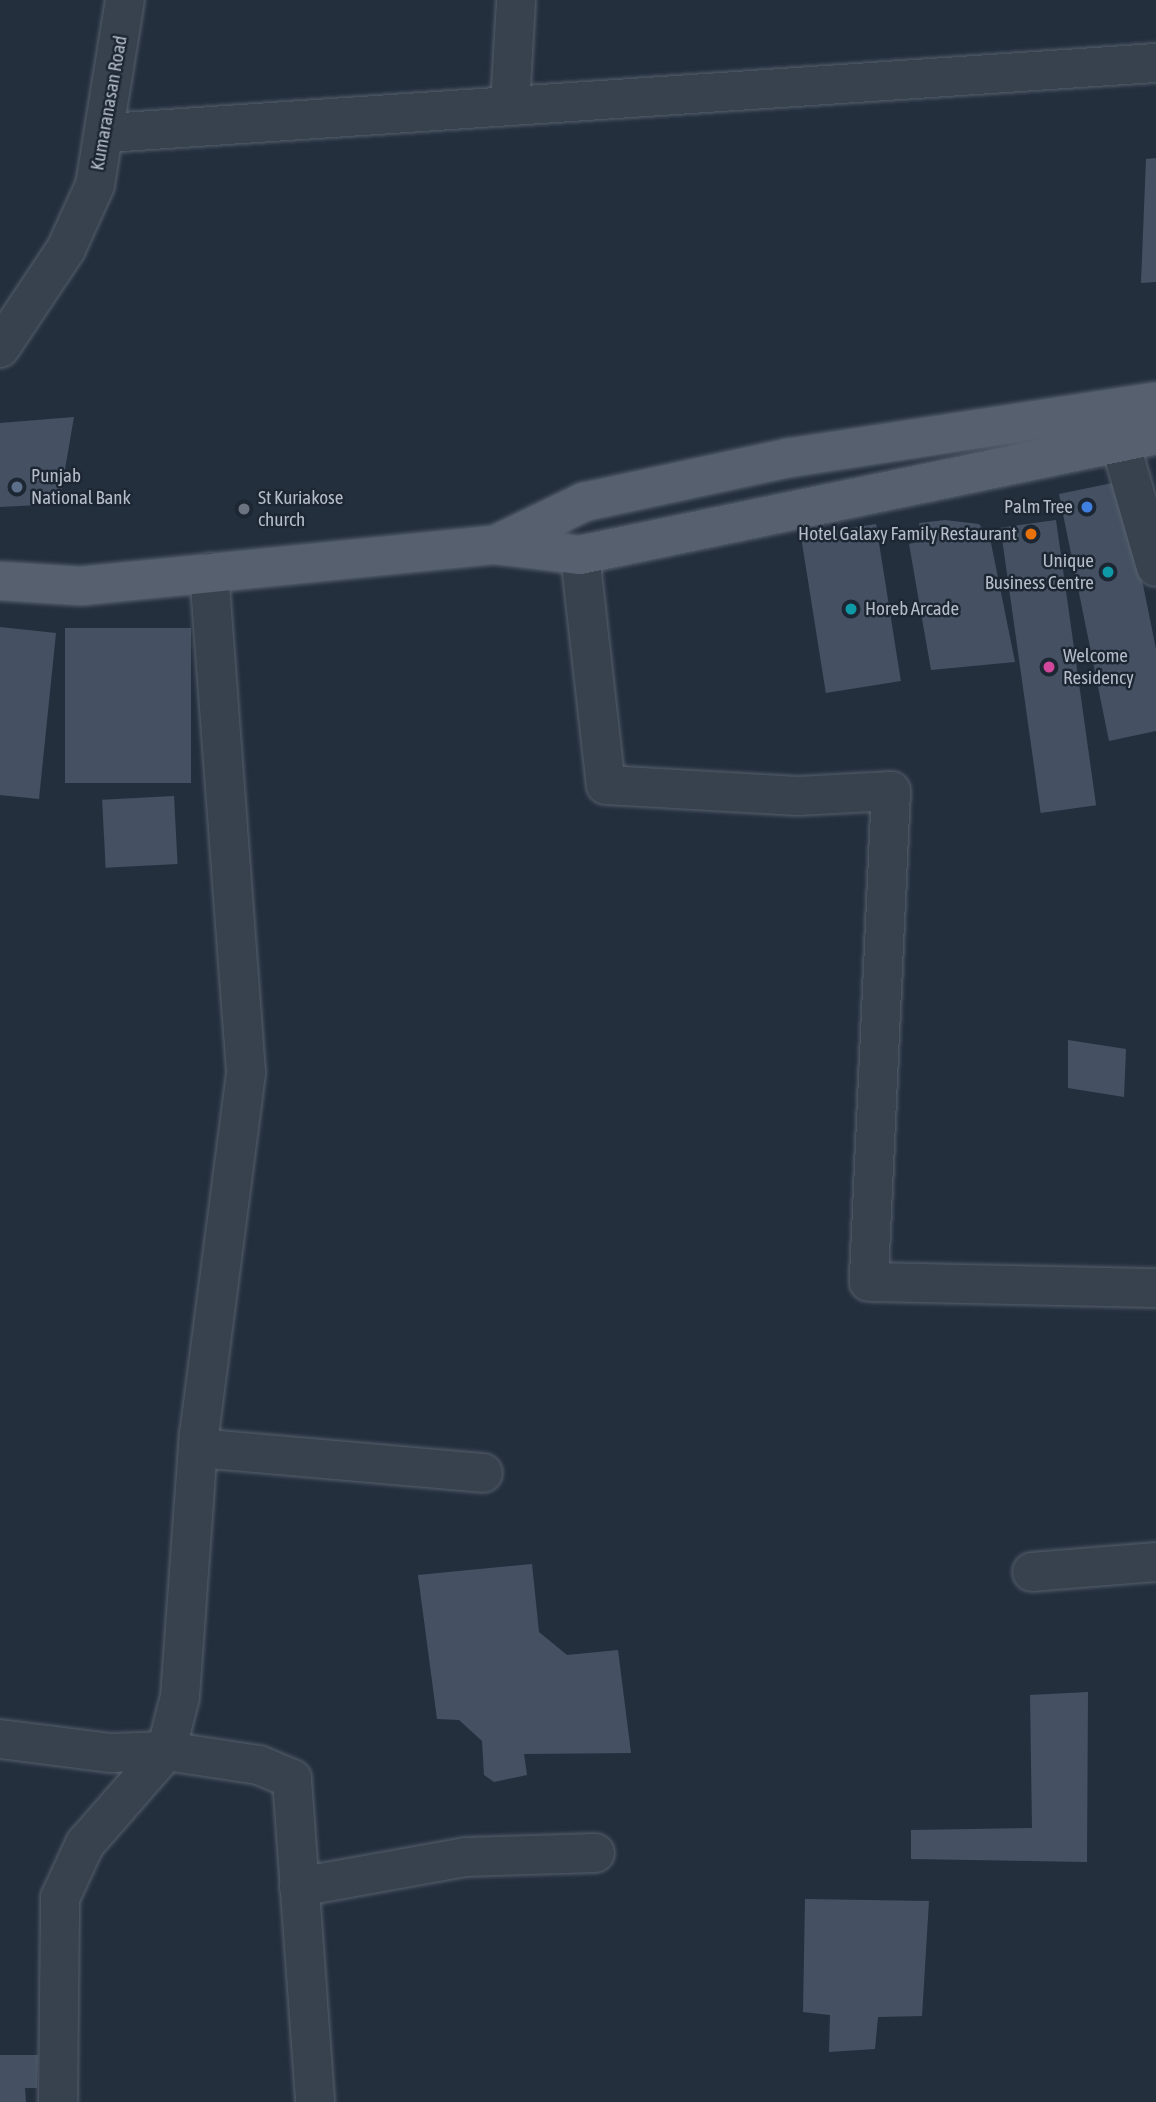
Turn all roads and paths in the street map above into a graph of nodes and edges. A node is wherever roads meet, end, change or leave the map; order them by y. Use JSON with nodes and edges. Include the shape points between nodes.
{"nodes":[{"id":1,"x":125,"y":0,"type":"edge"},
{"id":2,"x":516,"y":0,"type":"edge"},
{"id":3,"x":1156,"y":63,"type":"edge"},
{"id":4,"x":510,"y":105,"type":"junction"},
{"id":5,"x":107,"y":133,"type":"junction"},
{"id":6,"x":0,"y":348,"type":"edge"},
{"id":7,"x":1156,"y":402,"type":"edge"},
{"id":8,"x":1138,"y":437,"type":"edge"},
{"id":9,"x":788,"y":458,"type":"junction"},
{"id":10,"x":798,"y":508,"type":"junction"},
{"id":11,"x":495,"y":545,"type":"junction"},
{"id":12,"x":580,"y":555,"type":"junction"},
{"id":13,"x":1156,"y":567,"type":"edge"},
{"id":14,"x":209,"y":572,"type":"junction"},
{"id":15,"x":0,"y":581,"type":"edge"},
{"id":16,"x":1156,"y":1288,"type":"edge"},
{"id":17,"x":198,"y":1448,"type":"junction"},
{"id":18,"x":483,"y":1473,"type":"dead end"},
{"id":19,"x":1156,"y":1562,"type":"edge"},
{"id":20,"x":1032,"y":1572,"type":"dead end"},
{"id":21,"x":0,"y":1740,"type":"edge"},
{"id":22,"x":166,"y":1751,"type":"junction"},
{"id":23,"x":595,"y":1853,"type":"dead end"},
{"id":24,"x":299,"y":1887,"type":"junction"},
{"id":25,"x":58,"y":2102,"type":"edge"},
{"id":26,"x":314,"y":2102,"type":"edge"}],
"edges":[{"from":1,"to":5,"type":"street","name":"Kumaranasan Road"},
{"from":2,"to":4,"type":"street"},
{"from":3,"to":4,"type":"street"},
{"from":4,"to":5,"type":"street"},
{"from":5,"to":6,"type":"street","name":"Kumaranasan Road","via":[[94,186],[66,249]]},
{"from":7,"to":9,"type":"main road"},
{"from":8,"to":10,"type":"main road"},
{"from":8,"to":13,"type":"street"},
{"from":9,"to":10,"type":"main road"},
{"from":9,"to":11,"type":"main road","via":[[584,502]]},
{"from":10,"to":12,"type":"main road"},
{"from":11,"to":12,"type":"main road"},
{"from":11,"to":14,"type":"main road"},
{"from":12,"to":16,"type":"street","via":[[607,785],[798,796],[891,791],[869,1282]]},
{"from":14,"to":15,"type":"main road","via":[[81,586]]},
{"from":14,"to":17,"type":"street","via":[[246,1072]]},
{"from":17,"to":18,"type":"street"},
{"from":17,"to":22,"type":"street","via":[[180,1697]]},
{"from":19,"to":20,"type":"street"},
{"from":21,"to":22,"type":"street","via":[[111,1753]]},
{"from":22,"to":24,"type":"street","via":[[259,1765],[292,1779]]},
{"from":22,"to":25,"type":"street","via":[[85,1844],[60,1898]]},
{"from":23,"to":24,"type":"street","via":[[466,1857]]},
{"from":24,"to":26,"type":"street"}]}
